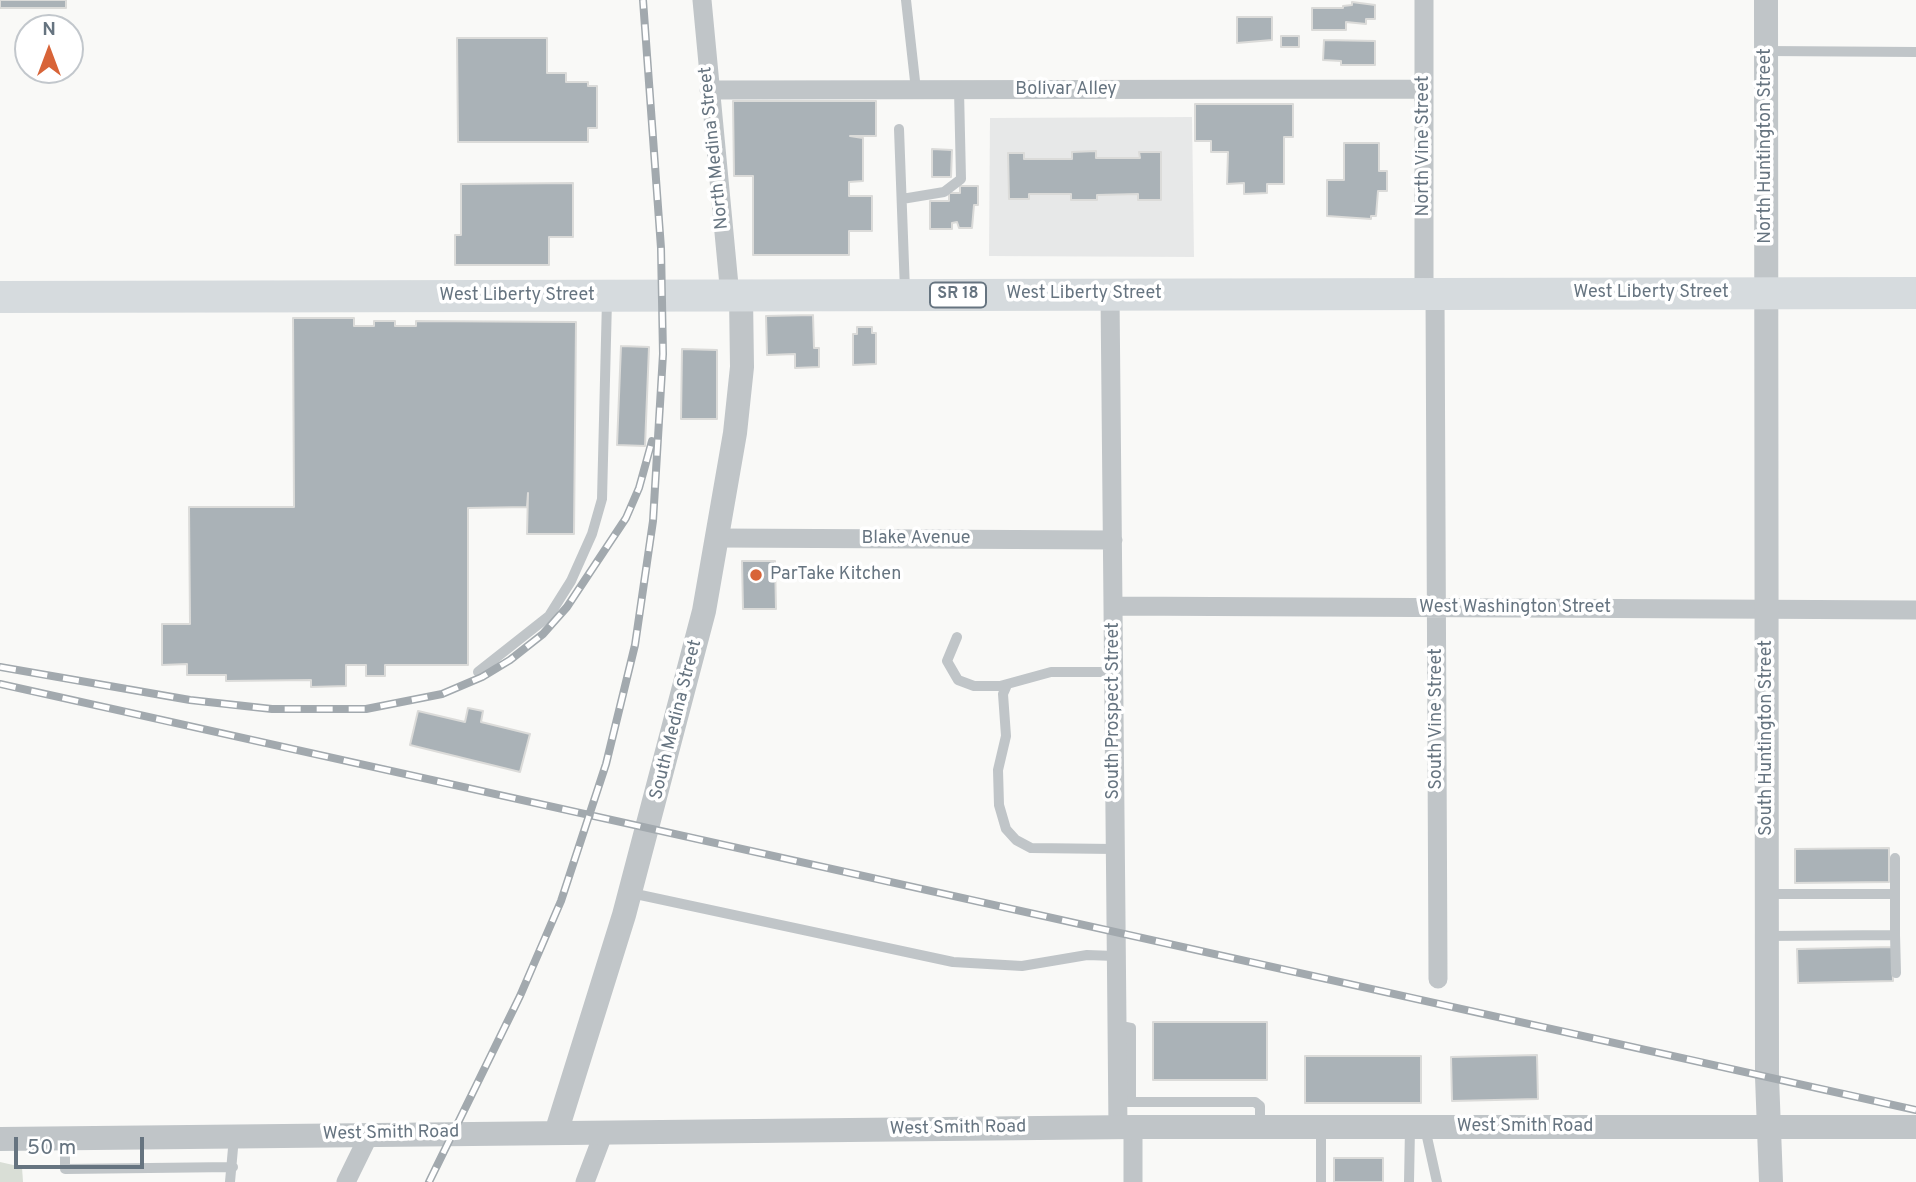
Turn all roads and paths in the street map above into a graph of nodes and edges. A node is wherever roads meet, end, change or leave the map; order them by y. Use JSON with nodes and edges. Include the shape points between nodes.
{"nodes":[{"id":1,"x":702,"y":0,"type":"edge"},
{"id":2,"x":906,"y":0,"type":"edge"},
{"id":3,"x":1424,"y":0,"type":"edge"},
{"id":4,"x":1766,"y":0,"type":"edge"},
{"id":5,"x":1767,"y":51,"type":"junction"},
{"id":6,"x":1916,"y":52,"type":"edge"},
{"id":7,"x":1424,"y":89,"type":"junction"},
{"id":8,"x":709,"y":90,"type":"junction"},
{"id":9,"x":916,"y":90,"type":"junction"},
{"id":10,"x":959,"y":90,"type":"junction"},
{"id":11,"x":899,"y":129,"type":"dead end"},
{"id":12,"x":902,"y":199,"type":"junction"},
{"id":13,"x":1429,"y":292,"type":"junction"},
{"id":14,"x":1765,"y":293,"type":"junction"},
{"id":15,"x":1916,"y":293,"type":"edge"},
{"id":16,"x":1110,"y":294,"type":"junction"},
{"id":17,"x":607,"y":295,"type":"junction"},
{"id":18,"x":905,"y":295,"type":"junction"},
{"id":19,"x":736,"y":296,"type":"junction"},
{"id":20,"x":0,"y":297,"type":"edge"},
{"id":21,"x":718,"y":538,"type":"junction"},
{"id":22,"x":1113,"y":540,"type":"junction"},
{"id":23,"x":1113,"y":606,"type":"junction"},
{"id":24,"x":1436,"y":608,"type":"junction"},
{"id":25,"x":1767,"y":610,"type":"junction"},
{"id":26,"x":1916,"y":610,"type":"edge"},
{"id":27,"x":957,"y":637,"type":"dead end"},
{"id":28,"x":478,"y":672,"type":"dead end"},
{"id":29,"x":1114,"y":672,"type":"junction"},
{"id":30,"x":1007,"y":685,"type":"junction"},
{"id":31,"x":1114,"y":849,"type":"junction"},
{"id":32,"x":1895,"y":858,"type":"dead end"},
{"id":33,"x":630,"y":893,"type":"junction"},
{"id":34,"x":1767,"y":894,"type":"junction"},
{"id":35,"x":1895,"y":894,"type":"junction"},
{"id":36,"x":1895,"y":935,"type":"junction"},
{"id":37,"x":1767,"y":936,"type":"junction"},
{"id":38,"x":1115,"y":956,"type":"junction"},
{"id":39,"x":1896,"y":973,"type":"dead end"},
{"id":40,"x":1438,"y":979,"type":"dead end"},
{"id":41,"x":1124,"y":1102,"type":"junction"},
{"id":42,"x":1125,"y":1127,"type":"junction"},
{"id":43,"x":1260,"y":1127,"type":"junction"},
{"id":44,"x":1321,"y":1127,"type":"junction"},
{"id":45,"x":1417,"y":1127,"type":"junction"},
{"id":46,"x":1771,"y":1127,"type":"junction"},
{"id":47,"x":1916,"y":1127,"type":"edge"},
{"id":48,"x":604,"y":1132,"type":"junction"},
{"id":49,"x":556,"y":1133,"type":"junction"},
{"id":50,"x":369,"y":1135,"type":"junction"},
{"id":51,"x":234,"y":1136,"type":"junction"},
{"id":52,"x":65,"y":1138,"type":"junction"},
{"id":53,"x":0,"y":1139,"type":"edge"},
{"id":54,"x":233,"y":1167,"type":"junction"},
{"id":55,"x":230,"y":1182,"type":"edge"},
{"id":56,"x":346,"y":1182,"type":"edge"},
{"id":57,"x":585,"y":1182,"type":"edge"},
{"id":58,"x":1133,"y":1182,"type":"edge"},
{"id":59,"x":1321,"y":1182,"type":"edge"},
{"id":60,"x":1409,"y":1182,"type":"edge"},
{"id":61,"x":1437,"y":1182,"type":"edge"},
{"id":62,"x":1771,"y":1182,"type":"edge"}],
"edges":[{"from":1,"to":8,"type":"street","name":"North Medina Street"},
{"from":2,"to":9,"type":"lane"},
{"from":3,"to":7,"type":"street","name":"North Vine Street"},
{"from":4,"to":5,"type":"street","name":"North Huntington Street"},
{"from":5,"to":6,"type":"lane"},
{"from":5,"to":14,"type":"street","name":"North Huntington Street"},
{"from":7,"to":10,"type":"street","name":"Bolivar Alley"},
{"from":7,"to":13,"type":"street","name":"North Vine Street"},
{"from":8,"to":9,"type":"street","name":"Bolivar Alley"},
{"from":8,"to":19,"type":"street","name":"North Medina Street"},
{"from":9,"to":10,"type":"street","name":"Bolivar Alley"},
{"from":10,"to":12,"type":"lane","via":[[961,179],[944,192]]},
{"from":11,"to":12,"type":"lane"},
{"from":12,"to":18,"type":"lane"},
{"from":13,"to":14,"type":"highway","name":"West Liberty Street","number":"SR 18"},
{"from":13,"to":16,"type":"highway","name":"West Liberty Street","number":"SR 18"},
{"from":13,"to":24,"type":"street","name":"South Vine Street"},
{"from":14,"to":15,"type":"highway","name":"West Liberty Street","number":"SR 18"},
{"from":14,"to":25,"type":"street","name":"South Huntington Street"},
{"from":16,"to":18,"type":"highway","name":"West Liberty Street","number":"SR 18"},
{"from":16,"to":22,"type":"street","name":"South Prospect Street"},
{"from":17,"to":19,"type":"highway","name":"West Liberty Street","number":"SR 18"},
{"from":17,"to":20,"type":"highway","name":"West Liberty Street","number":"SR 18"},
{"from":17,"to":28,"type":"lane","via":[[601,499],[592,534],[549,615]]},
{"from":18,"to":19,"type":"highway","name":"West Liberty Street","number":"SR 18"},
{"from":19,"to":21,"type":"street","name":"South Medina Street","via":[[742,368]]},
{"from":21,"to":22,"type":"street","name":"Blake Avenue"},
{"from":21,"to":33,"type":"street","name":"South Medina Street","via":[[678,720]]},
{"from":22,"to":23,"type":"street","name":"South Prospect Street"},
{"from":23,"to":24,"type":"street","name":"West Washington Street"},
{"from":23,"to":29,"type":"street","name":"South Prospect Street"},
{"from":24,"to":25,"type":"street","name":"West Washington Street"},
{"from":24,"to":40,"type":"street","name":"South Vine Street"},
{"from":25,"to":26,"type":"street","name":"West Washington Street"},
{"from":25,"to":34,"type":"street","name":"South Huntington Street"},
{"from":27,"to":30,"type":"lane","via":[[947,661],[958,680],[974,686]]},
{"from":29,"to":30,"type":"lane","via":[[1051,672]]},
{"from":29,"to":31,"type":"street","name":"South Prospect Street"},
{"from":30,"to":31,"type":"lane","via":[[1003,694],[1006,736],[998,770],[999,805],[1006,829],[1031,848]]},
{"from":31,"to":38,"type":"street","name":"South Prospect Street"},
{"from":32,"to":35,"type":"lane"},
{"from":33,"to":38,"type":"lane","via":[[953,961],[1022,966],[1087,955]]},
{"from":33,"to":49,"type":"street","name":"South Medina Street"},
{"from":34,"to":35,"type":"lane"},
{"from":34,"to":37,"type":"street","name":"South Huntington Street"},
{"from":35,"to":36,"type":"lane"},
{"from":36,"to":37,"type":"lane"},
{"from":36,"to":39,"type":"lane"},
{"from":37,"to":46,"type":"street","name":"South Huntington Street"},
{"from":38,"to":41,"type":"street","name":"South Prospect Street"},
{"from":41,"to":42,"type":"street","name":"South Prospect Street"},
{"from":41,"to":43,"type":"lane","via":[[1255,1102],[1260,1106]]},
{"from":42,"to":43,"type":"street","name":"West Smith Road"},
{"from":42,"to":48,"type":"street","name":"West Smith Road"},
{"from":42,"to":58,"type":"street","name":"South Prospect Street"},
{"from":43,"to":44,"type":"street","name":"West Smith Road"},
{"from":44,"to":45,"type":"street","name":"West Smith Road"},
{"from":44,"to":59,"type":"lane"},
{"from":45,"to":46,"type":"street","name":"West Smith Road"},
{"from":45,"to":60,"type":"lane"},
{"from":45,"to":61,"type":"lane"},
{"from":46,"to":47,"type":"street","name":"West Smith Road"},
{"from":46,"to":62,"type":"street","name":"South Huntington Street"},
{"from":48,"to":49,"type":"street","name":"West Smith Road"},
{"from":48,"to":57,"type":"street"},
{"from":49,"to":50,"type":"street","name":"West Smith Road"},
{"from":50,"to":51,"type":"street","name":"West Smith Road"},
{"from":50,"to":56,"type":"street"},
{"from":51,"to":52,"type":"street","name":"West Smith Road"},
{"from":51,"to":54,"type":"lane"},
{"from":52,"to":53,"type":"street","name":"West Smith Road"},
{"from":52,"to":54,"type":"lane","via":[[65,1170]]},
{"from":54,"to":55,"type":"lane"}]}
